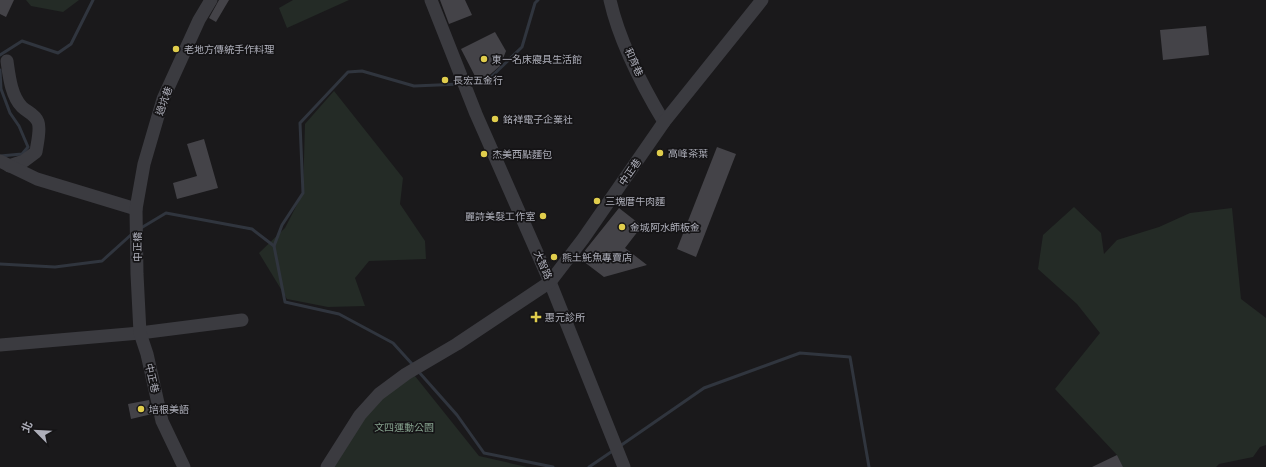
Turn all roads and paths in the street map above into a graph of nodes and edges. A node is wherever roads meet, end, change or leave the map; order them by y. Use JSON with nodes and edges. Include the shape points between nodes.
{"nodes":[{"id":1,"x":211,"y":0,"type":"edge"},
{"id":2,"x":431,"y":0,"type":"edge"},
{"id":3,"x":610,"y":0,"type":"edge"},
{"id":4,"x":762,"y":0,"type":"edge"},
{"id":5,"x":7,"y":60,"type":"dead end"},
{"id":6,"x":664,"y":122,"type":"junction"},
{"id":7,"x":5,"y":163,"type":"edge"},
{"id":8,"x":136,"y":214,"type":"junction"},
{"id":9,"x":137,"y":274,"type":"joint"},
{"id":10,"x":550,"y":282,"type":"junction"},
{"id":11,"x":242,"y":320,"type":"dead end"},
{"id":12,"x":140,"y":333,"type":"junction"},
{"id":13,"x":0,"y":345,"type":"edge"},
{"id":14,"x":184,"y":467,"type":"edge"},
{"id":15,"x":327,"y":467,"type":"edge"},
{"id":16,"x":624,"y":467,"type":"edge"}],
"edges":[{"from":1,"to":8,"type":"street","name":"過坑巷","via":[[199,20],[163,99],[144,164]]},
{"from":2,"to":10,"type":"street","name":"大智路","via":[[467,92]]},
{"from":3,"to":6,"type":"street","name":"和育巷","via":[[614,18]]},
{"from":4,"to":6,"type":"street","name":"中正巷"},
{"from":5,"to":7,"type":"street","via":[[17,100],[38,122],[36,152],[24,160]]},
{"from":6,"to":10,"type":"street","name":"中正巷"},
{"from":7,"to":8,"type":"street","via":[[37,179]]},
{"from":8,"to":9,"type":"street","name":"中正橋"},
{"from":9,"to":12,"type":"street","name":"中正巷"},
{"from":10,"to":15,"type":"street","name":"中正巷","via":[[379,394],[360,414]]},
{"from":10,"to":16,"type":"street","name":"大智路"},
{"from":11,"to":12,"type":"street"},
{"from":12,"to":13,"type":"street"},
{"from":12,"to":14,"type":"street","name":"中正巷","via":[[162,421]]}]}
